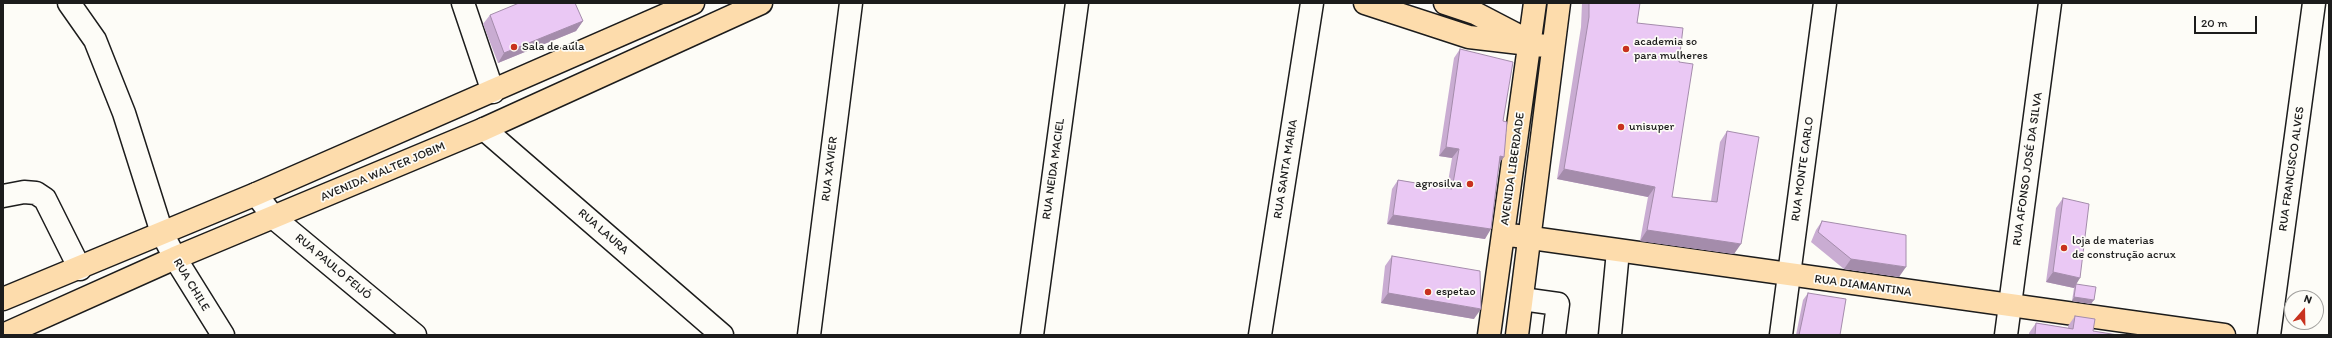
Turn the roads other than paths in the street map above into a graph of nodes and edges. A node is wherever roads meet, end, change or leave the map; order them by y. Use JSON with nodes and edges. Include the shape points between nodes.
{"nodes":[{"id":1,"x":69,"y":3,"type":"edge"},
{"id":2,"x":462,"y":3,"type":"edge"},
{"id":3,"x":693,"y":3,"type":"edge"},
{"id":4,"x":761,"y":3,"type":"edge"},
{"id":5,"x":851,"y":3,"type":"edge"},
{"id":6,"x":1077,"y":3,"type":"edge"},
{"id":7,"x":1312,"y":3,"type":"edge"},
{"id":8,"x":1365,"y":3,"type":"edge"},
{"id":9,"x":1445,"y":3,"type":"edge"},
{"id":10,"x":1535,"y":3,"type":"edge"},
{"id":11,"x":1559,"y":3,"type":"edge"},
{"id":12,"x":1825,"y":3,"type":"edge"},
{"id":13,"x":2050,"y":3,"type":"edge"},
{"id":14,"x":2314,"y":3,"type":"edge"},
{"id":15,"x":1531,"y":43,"type":"junction"},
{"id":16,"x":1554,"y":48,"type":"junction"},
{"id":17,"x":493,"y":92,"type":"junction"},
{"id":18,"x":484,"y":130,"type":"junction"},
{"id":19,"x":256,"y":194,"type":"junction"},
{"id":20,"x":3,"y":196,"type":"edge"},
{"id":21,"x":274,"y":218,"type":"junction"},
{"id":22,"x":162,"y":233,"type":"junction"},
{"id":23,"x":1503,"y":234,"type":"junction"},
{"id":24,"x":1529,"y":239,"type":"junction"},
{"id":25,"x":1618,"y":251,"type":"junction"},
{"id":26,"x":175,"y":258,"type":"junction"},
{"id":27,"x":80,"y":269,"type":"junction"},
{"id":28,"x":1789,"y":275,"type":"junction"},
{"id":29,"x":3,"y":299,"type":"edge"},
{"id":30,"x":1522,"y":299,"type":"junction"},
{"id":31,"x":2010,"y":305,"type":"junction"},
{"id":32,"x":3,"y":335,"type":"edge"},
{"id":33,"x":223,"y":335,"type":"edge"},
{"id":34,"x":415,"y":335,"type":"edge"},
{"id":35,"x":722,"y":335,"type":"edge"},
{"id":36,"x":809,"y":335,"type":"edge"},
{"id":37,"x":1032,"y":335,"type":"edge"},
{"id":38,"x":1260,"y":335,"type":"edge"},
{"id":39,"x":1489,"y":335,"type":"edge"},
{"id":40,"x":1517,"y":335,"type":"edge"},
{"id":41,"x":1554,"y":335,"type":"edge"},
{"id":42,"x":1610,"y":335,"type":"edge"},
{"id":43,"x":1781,"y":335,"type":"edge"},
{"id":44,"x":2006,"y":335,"type":"edge"},
{"id":45,"x":2224,"y":335,"type":"edge"},
{"id":46,"x":2269,"y":335,"type":"edge"}],
"edges":[{"from":1,"to":22,"type":"street","name":"RUA CHILE","via":[[95,40],[124,113]]},
{"from":2,"to":17,"type":"street"},
{"from":3,"to":17,"type":"main road"},
{"from":4,"to":18,"type":"main road","name":"AVENIDA WALTER JOBIM"},
{"from":5,"to":36,"type":"street","name":"RUA XAVIER"},
{"from":6,"to":37,"type":"street","name":"RUA NEIDA MACIEL"},
{"from":7,"to":38,"type":"street","name":"RUA SANTA MARIA"},
{"from":8,"to":15,"type":"main road","via":[[1469,37]]},
{"from":9,"to":15,"type":"main road","via":[[1475,13]]},
{"from":10,"to":15,"type":"main road","name":"AVENIDA LIBERDADE"},
{"from":11,"to":16,"type":"main road","name":"AVENIDA LIBERDADE"},
{"from":12,"to":28,"type":"street","name":"RUA MONTE CARLO"},
{"from":13,"to":31,"type":"street","name":"RUA AFONSO JOSÉ DA SILVA"},
{"from":14,"to":46,"type":"street","name":"RUA FRANCISCO ALVES"},
{"from":15,"to":16,"type":"main road"},
{"from":15,"to":23,"type":"main road","name":"AVENIDA LIBERDADE"},
{"from":16,"to":24,"type":"main road","name":"AVENIDA LIBERDADE"},
{"from":17,"to":19,"type":"main road"},
{"from":18,"to":21,"type":"main road","name":"AVENIDA WALTER JOBIM"},
{"from":18,"to":35,"type":"street","name":"RUA LAURA"},
{"from":19,"to":21,"type":"street","name":"RUA PAULO FEIJÓ"},
{"from":19,"to":22,"type":"main road"},
{"from":20,"to":27,"type":"street","via":[[24,192],[36,193],[46,199]]},
{"from":21,"to":26,"type":"main road","name":"AVENIDA WALTER JOBIM"},
{"from":21,"to":34,"type":"street","name":"RUA PAULO FEIJÓ"},
{"from":22,"to":26,"type":"street","name":"RUA CHILE"},
{"from":22,"to":27,"type":"main road"},
{"from":23,"to":24,"type":"main road","name":"RUA DIAMANTINA"},
{"from":23,"to":39,"type":"main road","name":"AVENIDA LIBERDADE"},
{"from":24,"to":25,"type":"main road","name":"RUA DIAMANTINA"},
{"from":24,"to":30,"type":"main road","name":"AVENIDA LIBERDADE"},
{"from":25,"to":28,"type":"main road","name":"RUA DIAMANTINA"},
{"from":25,"to":42,"type":"street"},
{"from":26,"to":32,"type":"main road","name":"AVENIDA WALTER JOBIM"},
{"from":26,"to":33,"type":"street","name":"RUA CHILE"},
{"from":27,"to":29,"type":"main road"},
{"from":28,"to":31,"type":"main road","name":"RUA DIAMANTINA"},
{"from":28,"to":43,"type":"street","name":"RUA MONTE CARLO"},
{"from":30,"to":40,"type":"main road","name":"AVENIDA LIBERDADE"},
{"from":30,"to":41,"type":"street","via":[[1558,304]]},
{"from":31,"to":44,"type":"street","name":"RUA AFONSO JOSÉ DA SILVA"},
{"from":31,"to":45,"type":"main road","name":"RUA DIAMANTINA"}]}
